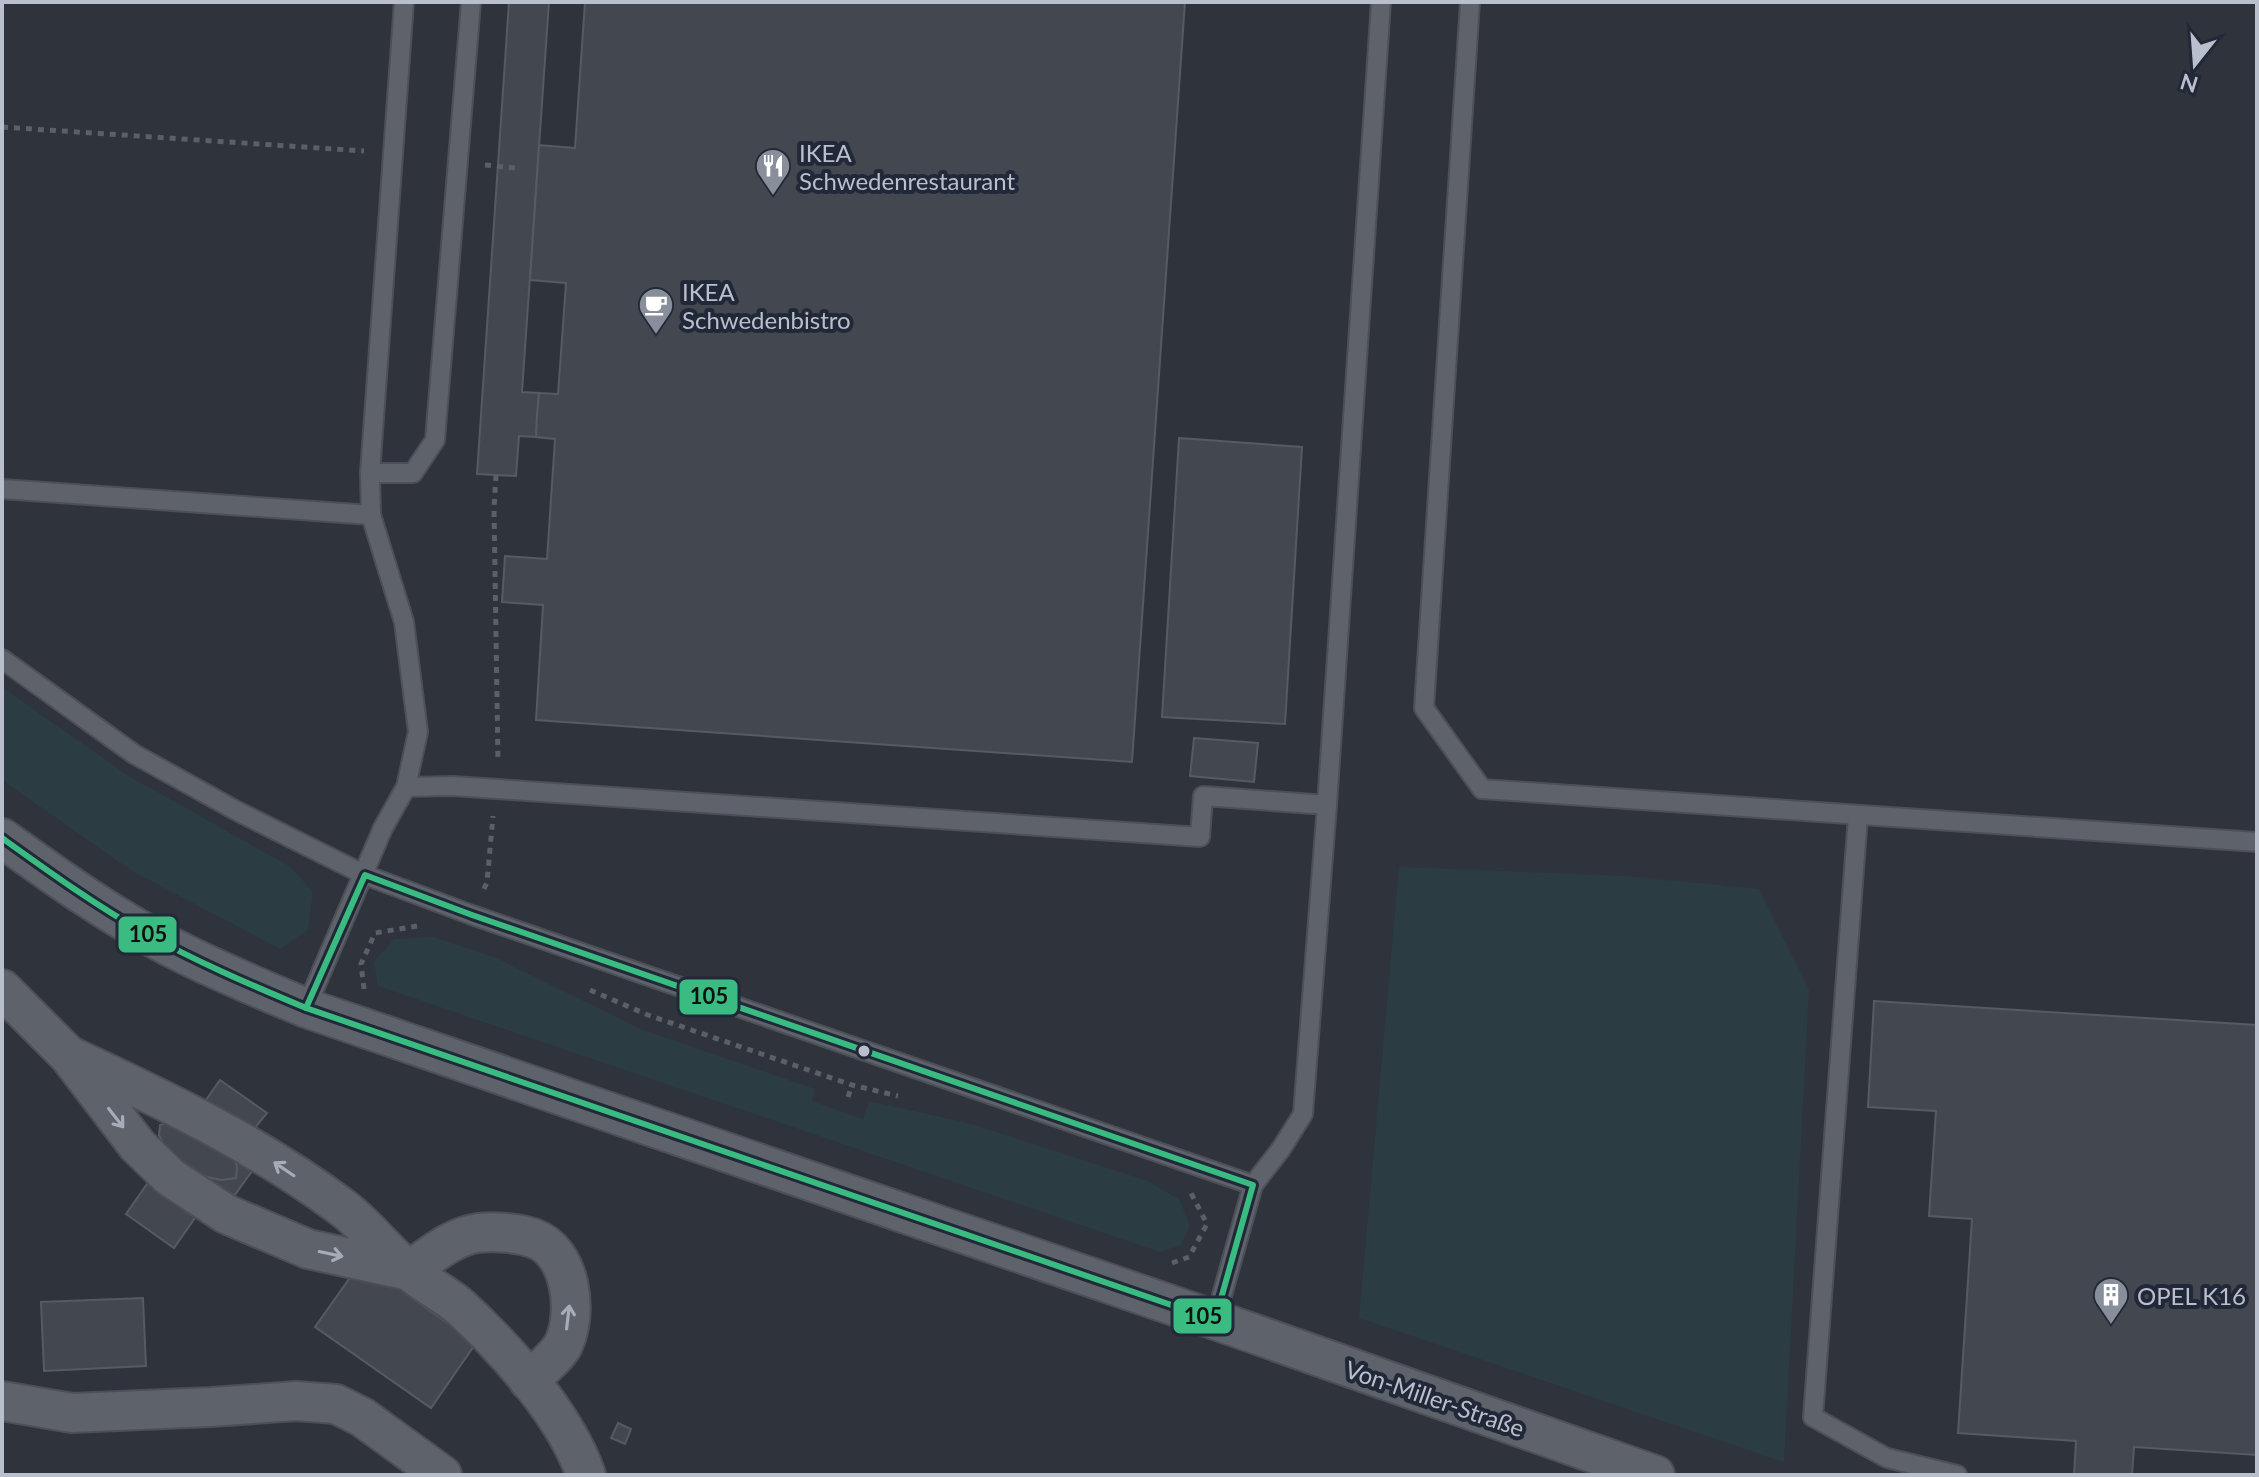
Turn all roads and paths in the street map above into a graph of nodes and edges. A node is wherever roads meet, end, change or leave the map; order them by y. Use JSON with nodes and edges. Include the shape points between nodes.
{"nodes":[{"id":1,"x":404,"y":2,"type":"edge"},
{"id":2,"x":471,"y":2,"type":"edge"},
{"id":3,"x":1381,"y":2,"type":"edge"},
{"id":4,"x":1470,"y":2,"type":"edge"},
{"id":5,"x":2,"y":127,"type":"edge"},
{"id":6,"x":394,"y":154,"type":"junction"},
{"id":7,"x":458,"y":163,"type":"junction"},
{"id":8,"x":516,"y":168,"type":"dead end"},
{"id":9,"x":370,"y":473,"type":"junction"},
{"id":10,"x":2,"y":489,"type":"edge"},
{"id":11,"x":371,"y":515,"type":"junction"},
{"id":12,"x":2,"y":659,"type":"edge"},
{"id":13,"x":406,"y":787,"type":"junction"},
{"id":14,"x":1327,"y":805,"type":"junction"},
{"id":15,"x":1858,"y":816,"type":"junction"},
{"id":16,"x":2,"y":838,"type":"edge"},
{"id":17,"x":2257,"y":842,"type":"edge"},
{"id":18,"x":365,"y":875,"type":"junction"},
{"id":19,"x":429,"y":928,"type":"dead end"},
{"id":20,"x":2,"y":989,"type":"edge"},
{"id":21,"x":365,"y":996,"type":"dead end"},
{"id":22,"x":306,"y":1008,"type":"junction"},
{"id":23,"x":648,"y":1015,"type":"dead end"},
{"id":24,"x":69,"y":1056,"type":"junction"},
{"id":25,"x":852,"y":1085,"type":"junction"},
{"id":26,"x":848,"y":1097,"type":"dead end"},
{"id":27,"x":913,"y":1100,"type":"dead end"},
{"id":28,"x":1179,"y":1185,"type":"dead end"},
{"id":29,"x":1253,"y":1185,"type":"junction"},
{"id":30,"x":1164,"y":1265,"type":"dead end"},
{"id":31,"x":409,"y":1271,"type":"junction"},
{"id":32,"x":1215,"y":1320,"type":"junction"},
{"id":33,"x":529,"y":1381,"type":"junction"},
{"id":34,"x":2,"y":1401,"type":"edge"},
{"id":35,"x":442,"y":1475,"type":"edge"},
{"id":36,"x":586,"y":1475,"type":"edge"},
{"id":37,"x":1655,"y":1475,"type":"edge"},
{"id":38,"x":1957,"y":1475,"type":"edge"}],
"edges":[{"from":1,"to":6,"type":"lane"},
{"from":2,"to":7,"type":"lane"},
{"from":3,"to":14,"type":"lane"},
{"from":4,"to":15,"type":"lane","via":[[1424,708],[1482,789]]},
{"from":5,"to":6,"type":"path"},
{"from":6,"to":9,"type":"lane"},
{"from":7,"to":8,"type":"path"},
{"from":7,"to":9,"type":"lane","via":[[435,440],[413,473]]},
{"from":9,"to":11,"type":"lane"},
{"from":10,"to":11,"type":"lane"},
{"from":11,"to":13,"type":"lane","via":[[404,622],[418,732]]},
{"from":12,"to":18,"type":"lane","via":[[134,754]]},
{"from":13,"to":14,"type":"lane","via":[[467,786],[1200,837],[1203,796]]},
{"from":13,"to":18,"type":"lane"},
{"from":14,"to":29,"type":"lane","via":[[1303,1114]]},
{"from":15,"to":17,"type":"lane"},
{"from":15,"to":38,"type":"lane","via":[[1813,1417],[1887,1458]]},
{"from":16,"to":22,"type":"street","name":"Von-Miller-Straße","via":[[165,944]]},
{"from":18,"to":22,"type":"lane"},
{"from":18,"to":29,"type":"lane"},
{"from":19,"to":21,"type":"path","via":[[375,933],[361,964]]},
{"from":20,"to":24,"type":"street"},
{"from":22,"to":32,"type":"street","name":"Von-Miller-Straße"},
{"from":23,"to":25,"type":"path"},
{"from":31,"to":24,"type":"street","one_way":true,"via":[[345,1209],[261,1153]]},
{"from":24,"to":31,"type":"street","one_way":true,"via":[[137,1145],[170,1177],[226,1214],[308,1249]]},
{"from":25,"to":26,"type":"path"},
{"from":25,"to":27,"type":"path"},
{"from":28,"to":30,"type":"path","via":[[1190,1192],[1207,1224],[1189,1257]]},
{"from":29,"to":32,"type":"lane"},
{"from":31,"to":33,"type":"street","via":[[457,1305]]},
{"from":33,"to":31,"type":"street","one_way":true,"via":[[562,1346],[569,1321],[571,1296],[557,1255],[535,1238],[476,1233]]},
{"from":32,"to":37,"type":"street","name":"Von-Miller-Straße"},
{"from":33,"to":36,"type":"street","via":[[568,1436]]},
{"from":34,"to":35,"type":"street","via":[[72,1413],[296,1401],[336,1404]]}]}
